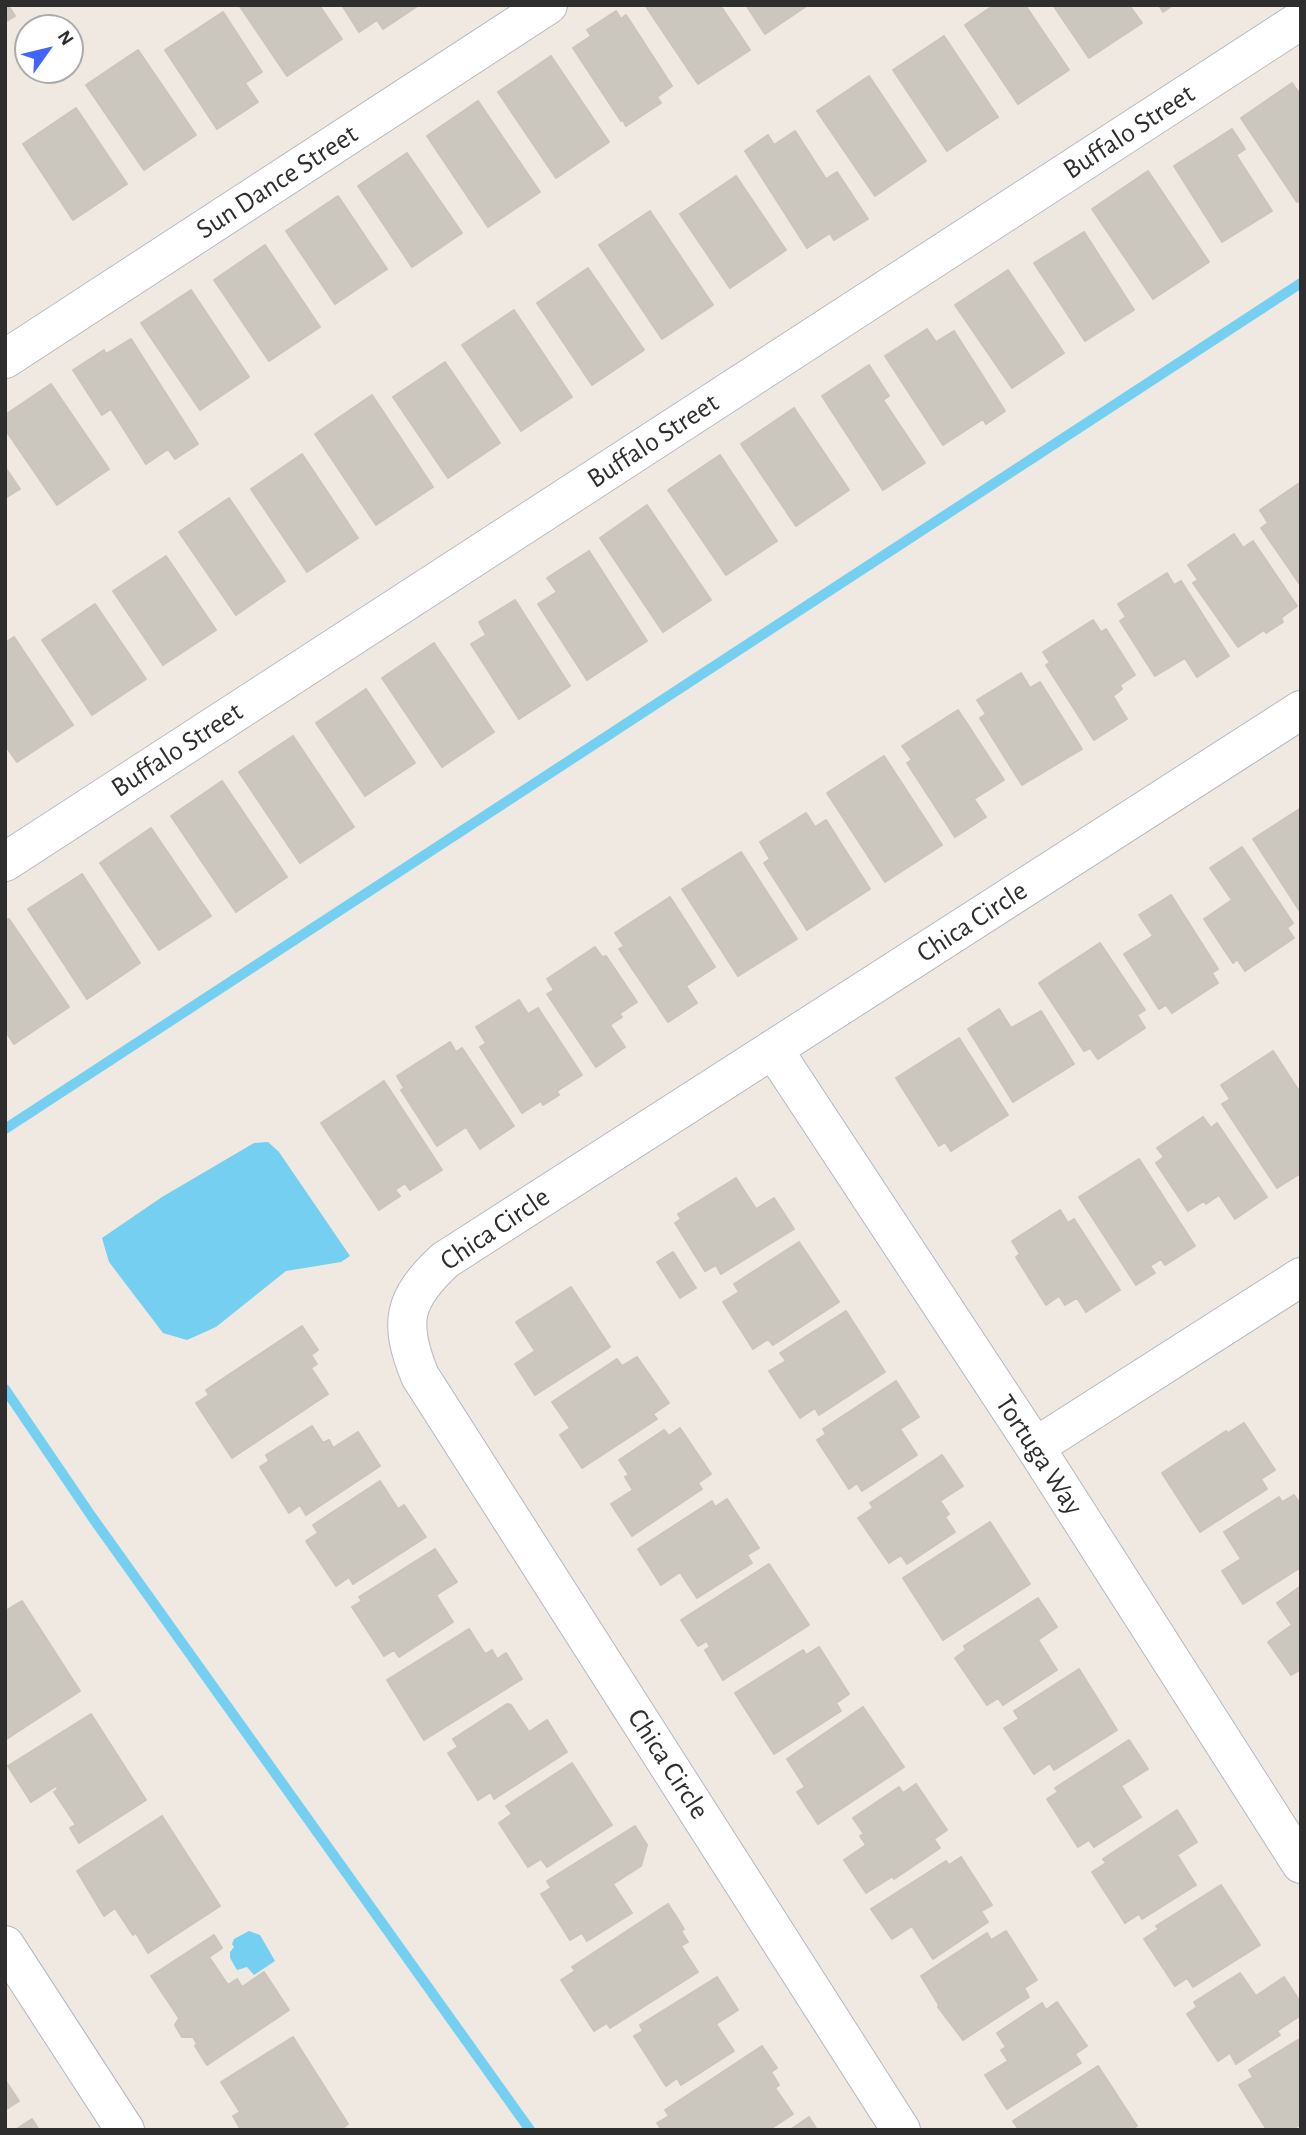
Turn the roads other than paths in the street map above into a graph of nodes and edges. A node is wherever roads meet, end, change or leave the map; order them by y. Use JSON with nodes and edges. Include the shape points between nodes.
{"nodes":[{"id":1,"x":548,"y":5,"type":"edge"},
{"id":2,"x":1301,"y":20,"type":"edge"},
{"id":3,"x":5,"y":359,"type":"edge"},
{"id":4,"x":1301,"y":710,"type":"edge"},
{"id":5,"x":5,"y":862,"type":"edge"},
{"id":6,"x":773,"y":1049,"type":"junction"},
{"id":7,"x":1301,"y":1277,"type":"edge"},
{"id":8,"x":1035,"y":1447,"type":"junction"},
{"id":9,"x":1301,"y":1864,"type":"edge"},
{"id":10,"x":5,"y":1945,"type":"edge"},
{"id":11,"x":125,"y":2130,"type":"edge"},
{"id":12,"x":901,"y":2130,"type":"edge"}],
"edges":[{"from":1,"to":3,"type":"street","name":"Sun Dance Street"},
{"from":2,"to":5,"type":"street","name":"Buffalo Street"},
{"from":4,"to":6,"type":"street","name":"Chica Circle"},
{"from":6,"to":8,"type":"street","name":"Tortuga Way"},
{"from":6,"to":12,"type":"street","name":"Chica Circle","via":[[445,1260],[412,1297],[407,1321],[409,1349],[420,1376]]},
{"from":7,"to":8,"type":"street"},
{"from":8,"to":9,"type":"street","name":"Tortuga Way"},
{"from":10,"to":11,"type":"street"}]}
